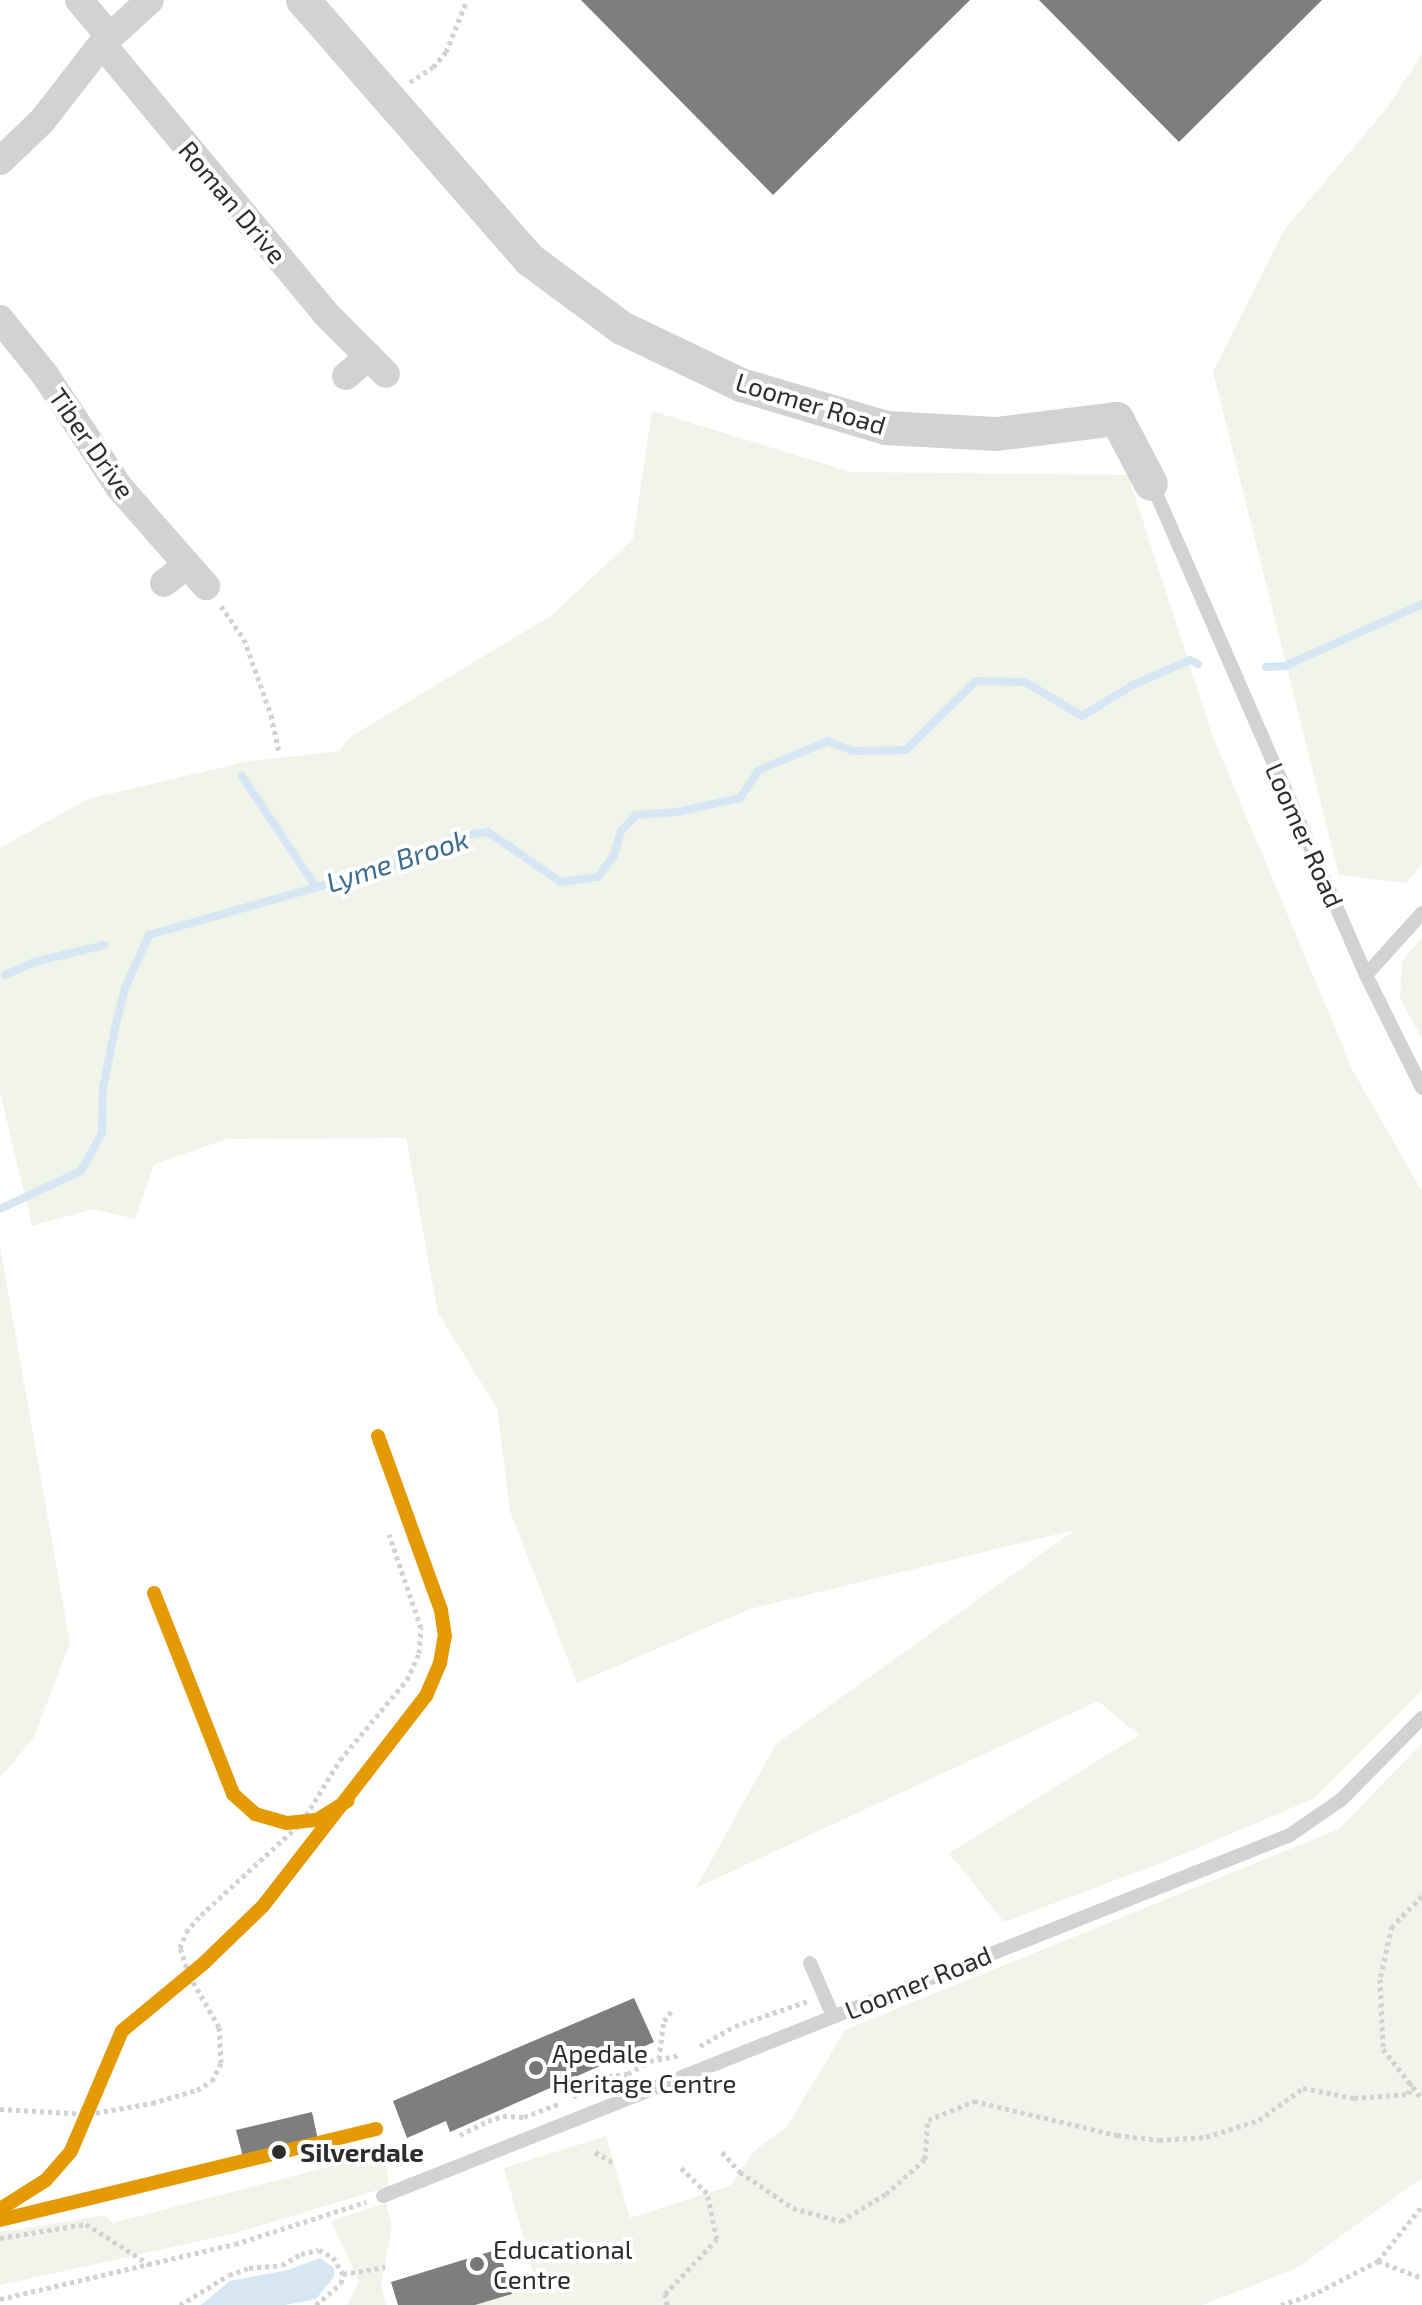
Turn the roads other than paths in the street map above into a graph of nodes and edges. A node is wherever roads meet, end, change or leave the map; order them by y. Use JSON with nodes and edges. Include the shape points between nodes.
{"nodes":[{"id":1,"x":79,"y":0,"type":"edge"},
{"id":2,"x":150,"y":0,"type":"edge"},
{"id":3,"x":303,"y":0,"type":"edge"},
{"id":4,"x":106,"y":40,"type":"junction"},
{"id":5,"x":0,"y":161,"type":"edge"},
{"id":6,"x":0,"y":319,"type":"edge"},
{"id":7,"x":346,"y":376,"type":"dead end"},
{"id":8,"x":1151,"y":484,"type":"joint"},
{"id":9,"x":187,"y":565,"type":"junction"},
{"id":10,"x":164,"y":583,"type":"dead end"},
{"id":11,"x":206,"y":586,"type":"road end"},
{"id":12,"x":1422,"y":913,"type":"edge"},
{"id":13,"x":1366,"y":975,"type":"junction"},
{"id":14,"x":1422,"y":1088,"type":"edge"},
{"id":15,"x":1422,"y":1718,"type":"edge"},
{"id":16,"x":810,"y":1963,"type":"dead end"},
{"id":17,"x":833,"y":2016,"type":"junction"},
{"id":18,"x":383,"y":2196,"type":"road end"}],
"edges":[{"from":1,"to":4,"type":"street","name":"Roman Drive"},
{"from":2,"to":4,"type":"street"},
{"from":3,"to":8,"type":"street","name":"Loomer Road","via":[[530,260],[622,328],[741,385],[886,428],[996,434],[1117,419]]},
{"from":4,"to":5,"type":"street","via":[[42,121]]},
{"from":4,"to":7,"type":"street","name":"Roman Drive","via":[[325,313],[378,365]]},
{"from":6,"to":9,"type":"street","name":"Tiber Drive","via":[[45,375],[119,487]]},
{"from":8,"to":13,"type":"lane","name":"Loomer Road"},
{"from":9,"to":10,"type":"street"},
{"from":9,"to":11,"type":"street","name":"Tiber Drive"},
{"from":12,"to":13,"type":"lane"},
{"from":13,"to":14,"type":"lane","name":"Loomer Road"},
{"from":15,"to":17,"type":"lane","name":"Loomer Road","via":[[1342,1799],[1290,1835]]},
{"from":16,"to":17,"type":"lane"},
{"from":17,"to":18,"type":"lane","name":"Loomer Road"}]}
